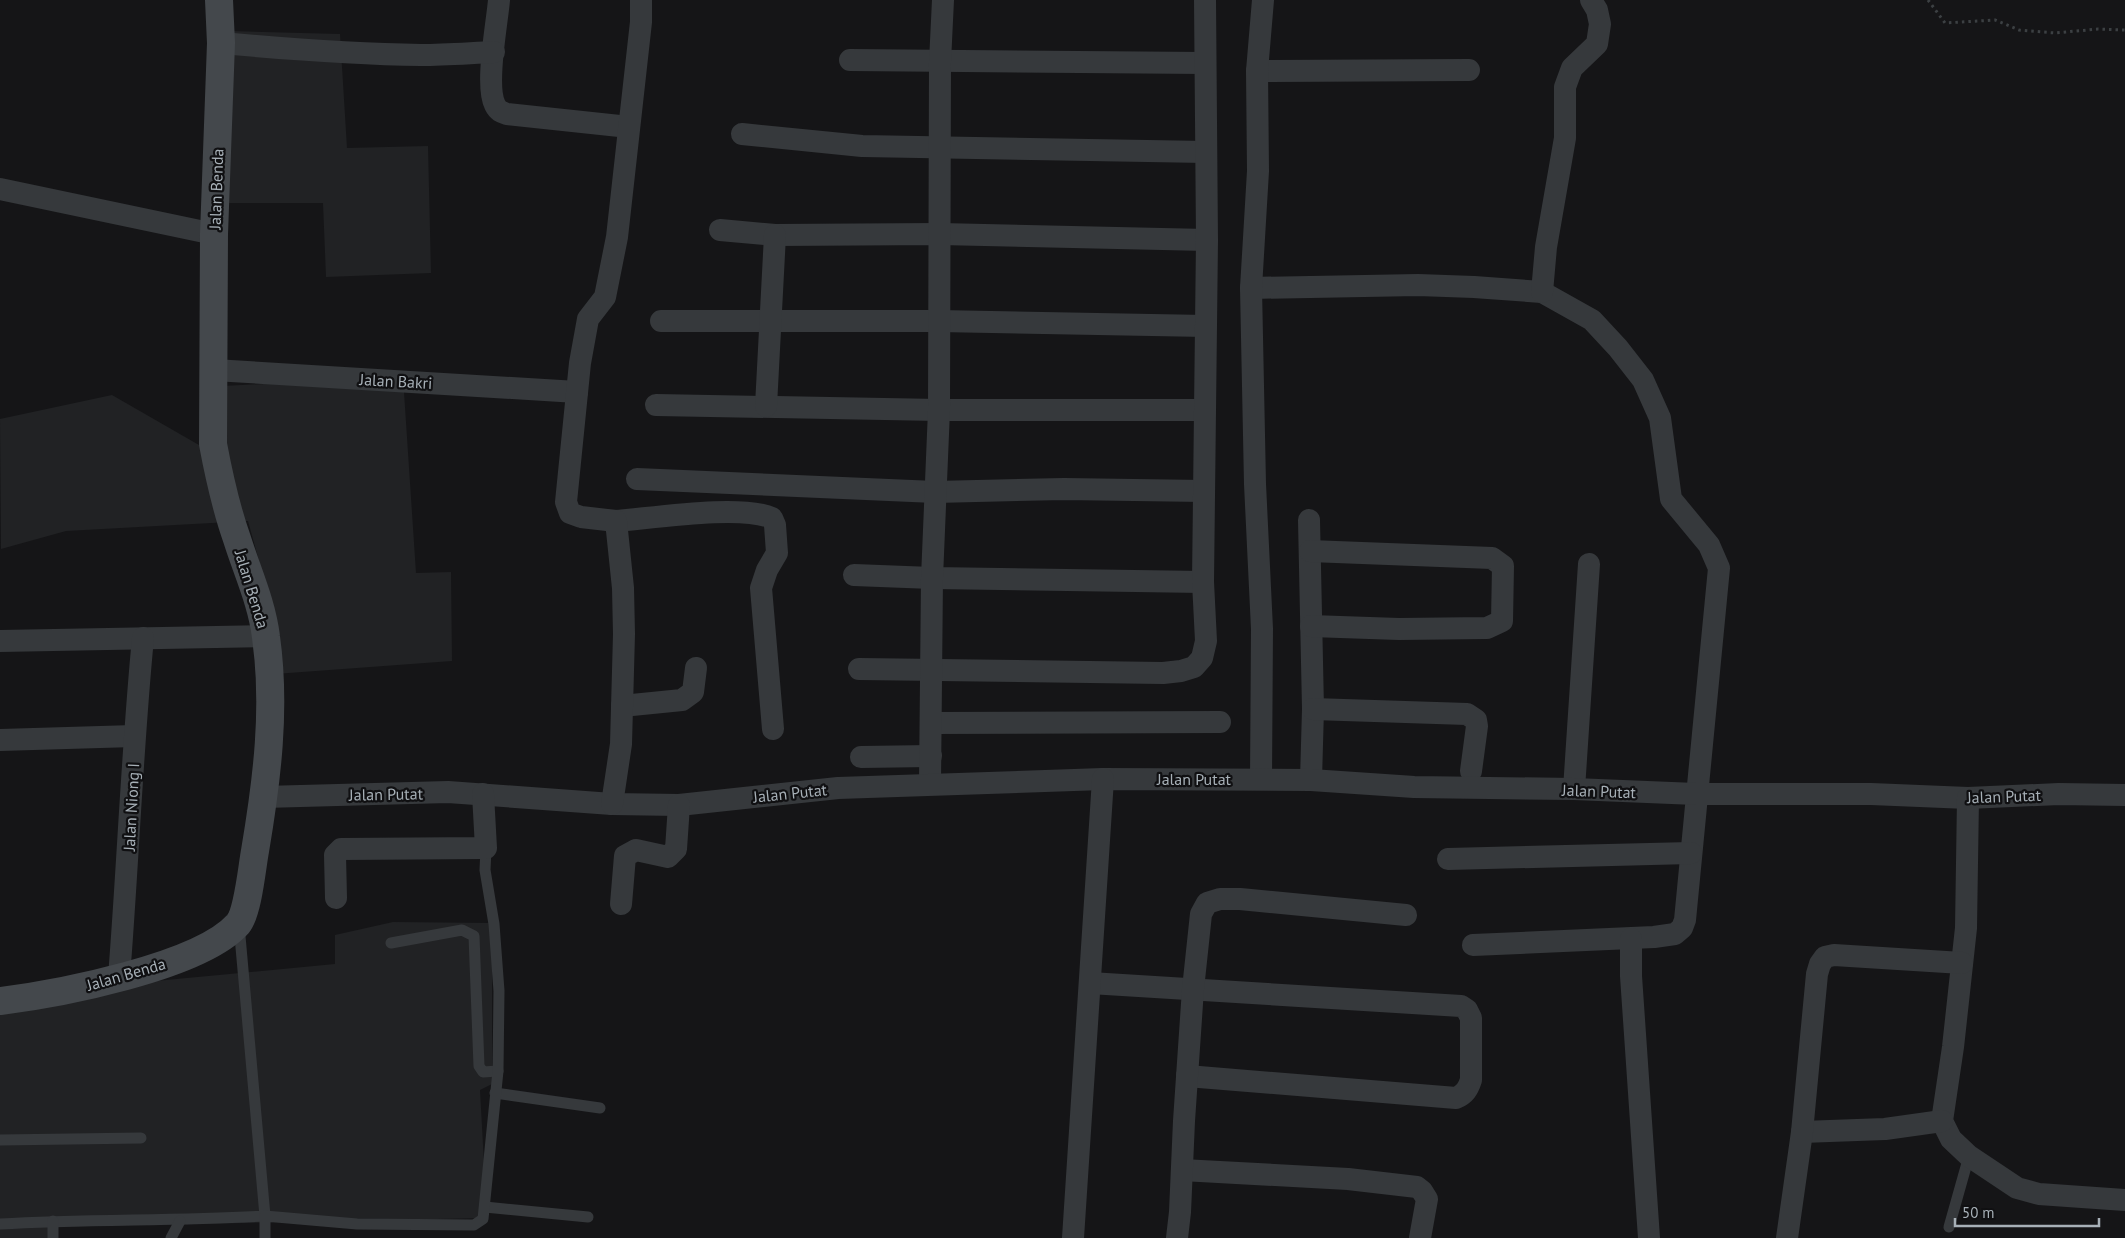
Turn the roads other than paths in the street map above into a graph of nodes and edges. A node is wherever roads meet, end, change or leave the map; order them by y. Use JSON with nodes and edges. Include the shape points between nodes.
{"nodes":[{"id":1,"x":219,"y":0,"type":"edge"},
{"id":2,"x":499,"y":0,"type":"edge"},
{"id":3,"x":641,"y":0,"type":"edge"},
{"id":4,"x":943,"y":0,"type":"edge"},
{"id":5,"x":1205,"y":0,"type":"edge"},
{"id":6,"x":1263,"y":0,"type":"edge"},
{"id":7,"x":1591,"y":0,"type":"edge"},
{"id":8,"x":222,"y":43,"type":"junction"},
{"id":9,"x":494,"y":52,"type":"junction"},
{"id":10,"x":850,"y":60,"type":"dead end"},
{"id":11,"x":940,"y":62,"type":"junction"},
{"id":12,"x":1205,"y":63,"type":"junction"},
{"id":13,"x":1469,"y":70,"type":"dead end"},
{"id":14,"x":1257,"y":71,"type":"junction"},
{"id":15,"x":629,"y":127,"type":"junction"},
{"id":16,"x":742,"y":134,"type":"dead end"},
{"id":17,"x":940,"y":148,"type":"junction"},
{"id":18,"x":1206,"y":152,"type":"junction"},
{"id":19,"x":0,"y":189,"type":"edge"},
{"id":20,"x":720,"y":230,"type":"dead end"},
{"id":21,"x":214,"y":234,"type":"junction"},
{"id":22,"x":940,"y":234,"type":"junction"},
{"id":23,"x":775,"y":235,"type":"junction"},
{"id":24,"x":1207,"y":240,"type":"junction"},
{"id":25,"x":1251,"y":288,"type":"junction"},
{"id":26,"x":1542,"y":292,"type":"junction"},
{"id":27,"x":661,"y":321,"type":"dead end"},
{"id":28,"x":769,"y":321,"type":"junction"},
{"id":29,"x":938,"y":321,"type":"junction"},
{"id":30,"x":1206,"y":326,"type":"junction"},
{"id":31,"x":214,"y":370,"type":"junction"},
{"id":32,"x":577,"y":392,"type":"junction"},
{"id":33,"x":656,"y":405,"type":"dead end"},
{"id":34,"x":766,"y":406,"type":"junction"},
{"id":35,"x":939,"y":410,"type":"junction"},
{"id":36,"x":1205,"y":410,"type":"junction"},
{"id":37,"x":637,"y":479,"type":"dead end"},
{"id":38,"x":1204,"y":491,"type":"junction"},
{"id":39,"x":935,"y":492,"type":"junction"},
{"id":40,"x":1309,"y":520,"type":"dead end"},
{"id":41,"x":616,"y":521,"type":"junction"},
{"id":42,"x":1310,"y":551,"type":"junction"},
{"id":43,"x":1589,"y":564,"type":"dead end"},
{"id":44,"x":854,"y":575,"type":"dead end"},
{"id":45,"x":932,"y":578,"type":"junction"},
{"id":46,"x":1203,"y":582,"type":"junction"},
{"id":47,"x":1311,"y":626,"type":"junction"},
{"id":48,"x":266,"y":636,"type":"junction"},
{"id":49,"x":143,"y":638,"type":"junction"},
{"id":50,"x":0,"y":641,"type":"edge"},
{"id":51,"x":696,"y":668,"type":"dead end"},
{"id":52,"x":859,"y":669,"type":"dead end"},
{"id":53,"x":930,"y":670,"type":"junction"},
{"id":54,"x":622,"y":706,"type":"junction"},
{"id":55,"x":1313,"y":709,"type":"junction"},
{"id":56,"x":931,"y":722,"type":"junction"},
{"id":57,"x":1220,"y":722,"type":"dead end"},
{"id":58,"x":773,"y":729,"type":"dead end"},
{"id":59,"x":134,"y":736,"type":"junction"},
{"id":60,"x":0,"y":740,"type":"edge"},
{"id":61,"x":861,"y":756,"type":"dead end"},
{"id":62,"x":931,"y":756,"type":"junction"},
{"id":63,"x":1471,"y":771,"type":"dead end"},
{"id":64,"x":1103,"y":779,"type":"junction"},
{"id":65,"x":1261,"y":779,"type":"junction"},
{"id":66,"x":1311,"y":780,"type":"junction"},
{"id":67,"x":930,"y":783,"type":"junction"},
{"id":68,"x":1574,"y":789,"type":"junction"},
{"id":69,"x":483,"y":794,"type":"junction"},
{"id":70,"x":1696,"y":794,"type":"junction"},
{"id":71,"x":2125,"y":795,"type":"edge"},
{"id":72,"x":264,"y":797,"type":"junction"},
{"id":73,"x":1968,"y":798,"type":"junction"},
{"id":74,"x":612,"y":804,"type":"junction"},
{"id":75,"x":679,"y":805,"type":"junction"},
{"id":76,"x":486,"y":848,"type":"junction"},
{"id":77,"x":1690,"y":853,"type":"junction"},
{"id":78,"x":1448,"y":859,"type":"dead end"},
{"id":79,"x":336,"y":898,"type":"dead end"},
{"id":80,"x":621,"y":904,"type":"dead end"},
{"id":81,"x":1406,"y":914,"type":"dead end"},
{"id":82,"x":239,"y":923,"type":"junction"},
{"id":83,"x":1631,"y":939,"type":"junction"},
{"id":84,"x":391,"y":943,"type":"dead end"},
{"id":85,"x":1473,"y":945,"type":"dead end"},
{"id":86,"x":1962,"y":963,"type":"junction"},
{"id":87,"x":120,"y":977,"type":"junction"},
{"id":88,"x":1090,"y":983,"type":"junction"},
{"id":89,"x":1193,"y":988,"type":"junction"},
{"id":90,"x":0,"y":1001,"type":"edge"},
{"id":91,"x":498,"y":1071,"type":"junction"},
{"id":92,"x":1187,"y":1076,"type":"junction"},
{"id":93,"x":495,"y":1093,"type":"junction"},
{"id":94,"x":600,"y":1108,"type":"dead end"},
{"id":95,"x":1942,"y":1121,"type":"junction"},
{"id":96,"x":1802,"y":1132,"type":"junction"},
{"id":97,"x":141,"y":1138,"type":"dead end"},
{"id":98,"x":0,"y":1140,"type":"edge"},
{"id":99,"x":1969,"y":1156,"type":"junction"},
{"id":100,"x":1182,"y":1170,"type":"junction"},
{"id":101,"x":2125,"y":1200,"type":"edge"},
{"id":102,"x":485,"y":1207,"type":"junction"},
{"id":103,"x":265,"y":1216,"type":"junction"},
{"id":104,"x":588,"y":1217,"type":"dead end"},
{"id":105,"x":53,"y":1221,"type":"junction"},
{"id":106,"x":180,"y":1221,"type":"junction"},
{"id":107,"x":0,"y":1224,"type":"edge"},
{"id":108,"x":1949,"y":1227,"type":"dead end"},
{"id":109,"x":53,"y":1238,"type":"edge"},
{"id":110,"x":171,"y":1238,"type":"edge"},
{"id":111,"x":265,"y":1238,"type":"edge"},
{"id":112,"x":1073,"y":1238,"type":"edge"},
{"id":113,"x":1177,"y":1238,"type":"edge"},
{"id":114,"x":1420,"y":1238,"type":"edge"},
{"id":115,"x":1650,"y":1238,"type":"edge"},
{"id":116,"x":1787,"y":1238,"type":"edge"}],
"edges":[{"from":1,"to":8,"type":"street","name":"Jalan Benda"},
{"from":2,"to":9,"type":"street"},
{"from":3,"to":15,"type":"street"},
{"from":4,"to":11,"type":"street"},
{"from":5,"to":12,"type":"street"},
{"from":6,"to":14,"type":"street"},
{"from":7,"to":26,"type":"street","via":[[1600,24],[1597,44],[1572,68],[1565,87],[1565,138],[1546,248]]},
{"from":8,"to":9,"type":"street","via":[[370,54]]},
{"from":8,"to":21,"type":"street","name":"Jalan Benda"},
{"from":9,"to":15,"type":"street","via":[[492,95],[500,111]]},
{"from":10,"to":11,"type":"street"},
{"from":11,"to":12,"type":"street"},
{"from":11,"to":17,"type":"street"},
{"from":12,"to":18,"type":"street"},
{"from":13,"to":14,"type":"street"},
{"from":14,"to":25,"type":"street","via":[[1258,171]]},
{"from":15,"to":32,"type":"street","via":[[611,270],[605,298],[588,319]]},
{"from":16,"to":17,"type":"street","via":[[862,146]]},
{"from":17,"to":18,"type":"street"},
{"from":17,"to":22,"type":"street"},
{"from":18,"to":24,"type":"street"},
{"from":19,"to":21,"type":"street"},
{"from":20,"to":23,"type":"street"},
{"from":21,"to":31,"type":"street","name":"Jalan Benda"},
{"from":22,"to":23,"type":"street"},
{"from":22,"to":24,"type":"street"},
{"from":22,"to":29,"type":"street"},
{"from":23,"to":28,"type":"street"},
{"from":24,"to":30,"type":"street"},
{"from":25,"to":26,"type":"street","via":[[1418,285]]},
{"from":25,"to":65,"type":"street","via":[[1262,629]]},
{"from":26,"to":70,"type":"street","via":[[1592,320],[1643,380],[1660,418],[1671,499],[1709,545],[1719,568]]},
{"from":27,"to":28,"type":"street"},
{"from":28,"to":29,"type":"street"},
{"from":28,"to":34,"type":"street"},
{"from":29,"to":30,"type":"street"},
{"from":29,"to":35,"type":"street"},
{"from":30,"to":36,"type":"street"},
{"from":31,"to":32,"type":"street","name":"Jalan Bakri"},
{"from":31,"to":48,"type":"street","name":"Jalan Benda","via":[[213,444],[218,474]]},
{"from":32,"to":41,"type":"street","via":[[566,502],[570,513]]},
{"from":33,"to":34,"type":"street"},
{"from":34,"to":35,"type":"street"},
{"from":35,"to":36,"type":"street"},
{"from":35,"to":39,"type":"street"},
{"from":36,"to":38,"type":"street"},
{"from":37,"to":39,"type":"street"},
{"from":38,"to":39,"type":"street","via":[[1064,488]]},
{"from":38,"to":46,"type":"street"},
{"from":39,"to":45,"type":"street"},
{"from":40,"to":42,"type":"street"},
{"from":41,"to":54,"type":"street","via":[[623,588]]},
{"from":41,"to":58,"type":"street","via":[[733,512],[772,518],[777,553],[761,588]]},
{"from":42,"to":47,"type":"street"},
{"from":42,"to":47,"type":"street","via":[[1492,558],[1503,566],[1502,621],[1487,628]]},
{"from":43,"to":68,"type":"street"},
{"from":44,"to":45,"type":"street"},
{"from":45,"to":46,"type":"street"},
{"from":45,"to":53,"type":"street"},
{"from":46,"to":53,"type":"street","via":[[1206,641],[1202,658],[1194,667],[1163,673]]},
{"from":47,"to":55,"type":"street"},
{"from":48,"to":49,"type":"street"},
{"from":48,"to":72,"type":"street","name":"Jalan Benda","via":[[271,709]]},
{"from":49,"to":50,"type":"street"},
{"from":49,"to":59,"type":"street","name":"Jalan Niong I"},
{"from":51,"to":54,"type":"street","via":[[693,692],[682,700]]},
{"from":52,"to":53,"type":"street"},
{"from":53,"to":56,"type":"street"},
{"from":54,"to":74,"type":"street","via":[[621,744]]},
{"from":55,"to":63,"type":"street","via":[[1468,714],[1476,720],[1477,726]]},
{"from":55,"to":66,"type":"street"},
{"from":56,"to":57,"type":"street"},
{"from":56,"to":62,"type":"street"},
{"from":59,"to":60,"type":"street"},
{"from":59,"to":87,"type":"street","name":"Jalan Niong I"},
{"from":61,"to":62,"type":"street"},
{"from":62,"to":67,"type":"street"},
{"from":64,"to":65,"type":"street","name":"Jalan Putat"},
{"from":64,"to":67,"type":"street","name":"Jalan Putat"},
{"from":64,"to":88,"type":"street"},
{"from":65,"to":66,"type":"street","name":"Jalan Putat"},
{"from":66,"to":68,"type":"street","name":"Jalan Putat","via":[[1469,789]]},
{"from":67,"to":75,"type":"street","name":"Jalan Putat","via":[[838,788]]},
{"from":68,"to":70,"type":"street","name":"Jalan Putat"},
{"from":69,"to":72,"type":"street","name":"Jalan Putat"},
{"from":69,"to":74,"type":"street","name":"Jalan Putat"},
{"from":69,"to":76,"type":"street"},
{"from":70,"to":73,"type":"street","name":"Jalan Putat","via":[[1871,794]]},
{"from":70,"to":77,"type":"street"},
{"from":71,"to":73,"type":"street","name":"Jalan Putat"},
{"from":72,"to":82,"type":"street","name":"Jalan Benda","via":[[246,902]]},
{"from":73,"to":86,"type":"street"},
{"from":74,"to":75,"type":"street","name":"Jalan Putat"},
{"from":75,"to":80,"type":"street","via":[[673,854],[668,857],[636,850],[625,856]]},
{"from":76,"to":79,"type":"street","via":[[341,849],[335,855]]},
{"from":76,"to":91,"type":"lane","via":[[485,870],[494,924],[499,991]]},
{"from":77,"to":78,"type":"street"},
{"from":77,"to":83,"type":"street","via":[[1682,928],[1676,934]]},
{"from":81,"to":89,"type":"street","via":[[1240,899],[1207,903],[1200,914]]},
{"from":82,"to":87,"type":"street","name":"Jalan Benda","via":[[214,943]]},
{"from":82,"to":103,"type":"lane"},
{"from":83,"to":85,"type":"street"},
{"from":83,"to":115,"type":"street"},
{"from":84,"to":91,"type":"lane","via":[[462,930],[474,936],[479,1066],[483,1072]]},
{"from":86,"to":95,"type":"street"},
{"from":86,"to":96,"type":"street","via":[[1848,955],[1825,957],[1820,964],[1815,990]]},
{"from":87,"to":90,"type":"street","name":"Jalan Benda"},
{"from":88,"to":89,"type":"street"},
{"from":88,"to":112,"type":"street"},
{"from":89,"to":92,"type":"street"},
{"from":89,"to":92,"type":"street","via":[[1461,1006],[1471,1018],[1471,1080],[1463,1095],[1456,1098]]},
{"from":91,"to":93,"type":"lane"},
{"from":92,"to":100,"type":"street"},
{"from":93,"to":94,"type":"lane"},
{"from":93,"to":102,"type":"lane"},
{"from":95,"to":96,"type":"street","via":[[1885,1130]]},
{"from":95,"to":99,"type":"street","via":[[1951,1139]]},
{"from":96,"to":116,"type":"street"},
{"from":97,"to":98,"type":"lane"},
{"from":99,"to":101,"type":"street","via":[[2017,1188],[2039,1194]]},
{"from":99,"to":108,"type":"lane"},
{"from":100,"to":113,"type":"street"},
{"from":100,"to":114,"type":"street","via":[[1348,1179],[1417,1188],[1427,1199]]},
{"from":102,"to":103,"type":"lane","via":[[483,1218],[474,1225],[356,1224]]},
{"from":102,"to":104,"type":"lane"},
{"from":103,"to":106,"type":"lane"},
{"from":103,"to":111,"type":"lane"},
{"from":105,"to":106,"type":"lane"},
{"from":105,"to":107,"type":"lane"},
{"from":105,"to":109,"type":"lane"},
{"from":106,"to":110,"type":"lane"}]}
